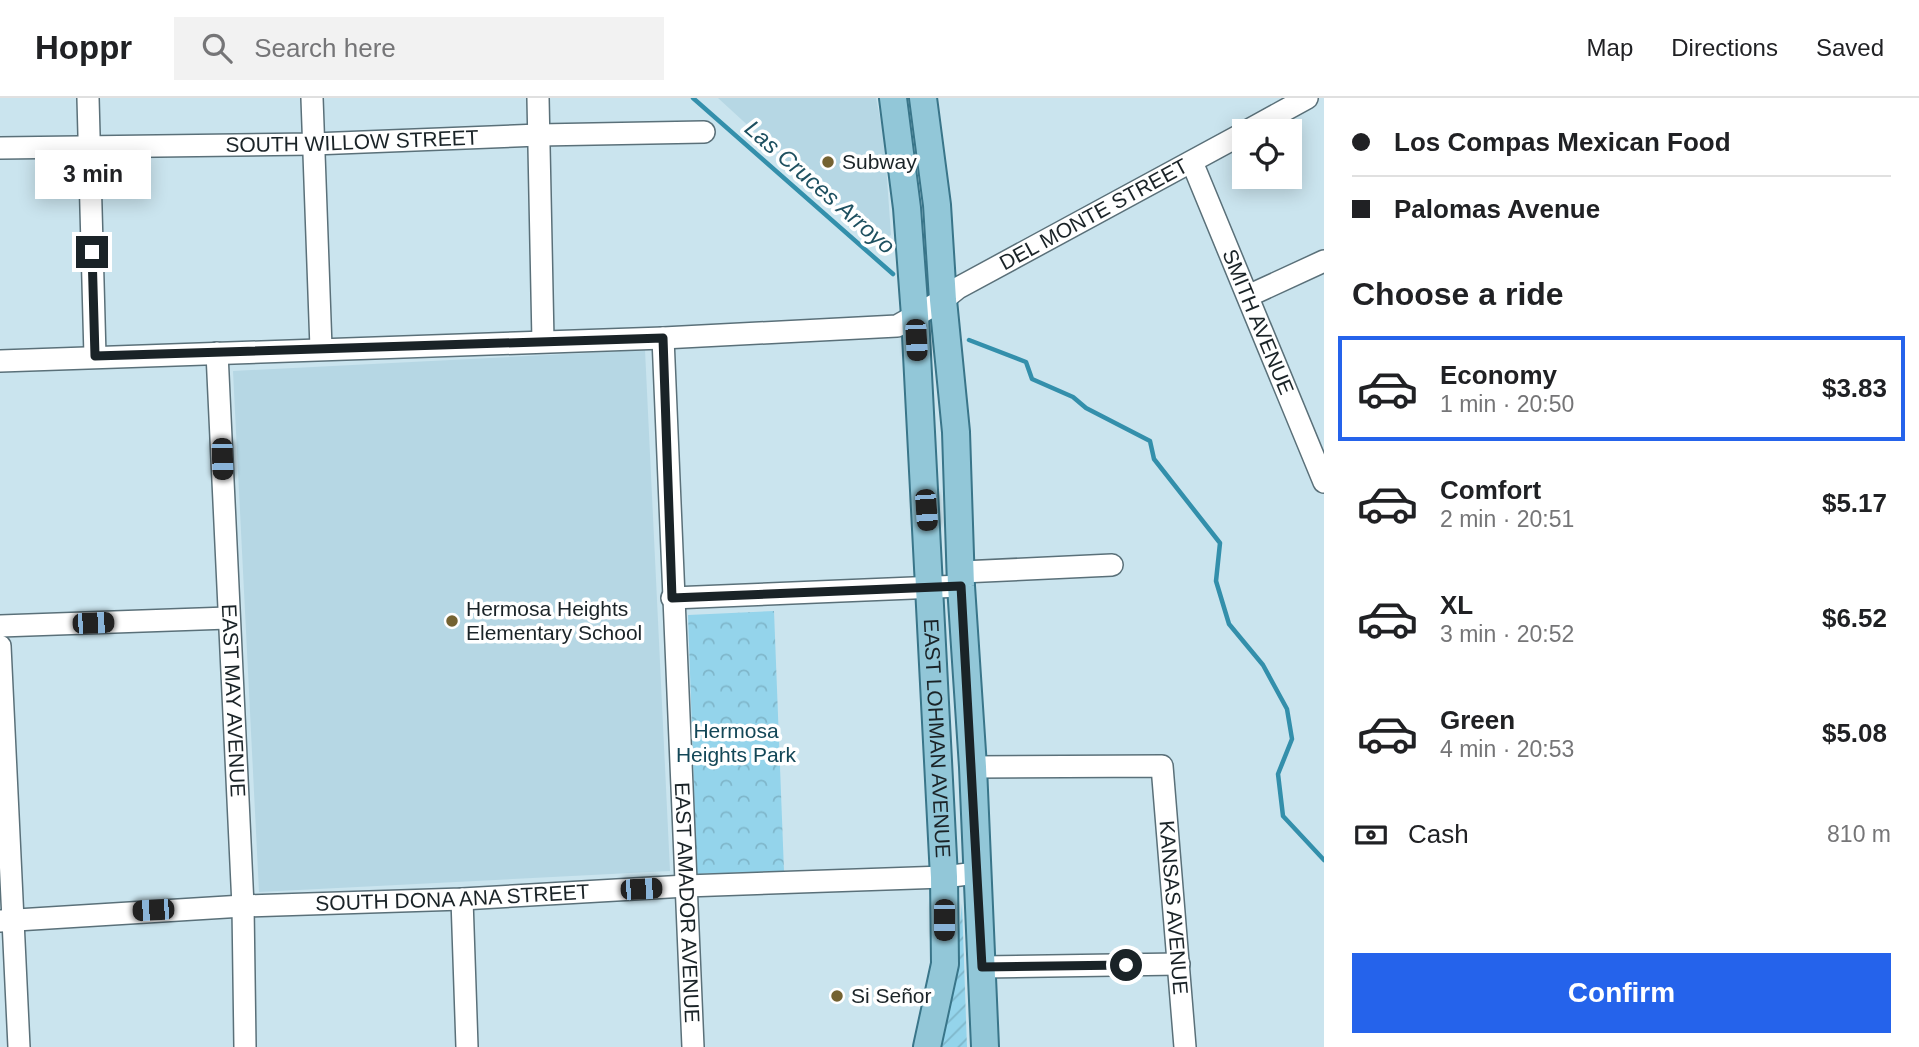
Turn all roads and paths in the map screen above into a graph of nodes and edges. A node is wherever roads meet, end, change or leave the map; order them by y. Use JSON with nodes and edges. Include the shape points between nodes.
{"nodes":[{"id":1,"x":88,"y":98,"type":"edge"},
{"id":2,"x":312,"y":98,"type":"edge"},
{"id":3,"x":538,"y":98,"type":"edge"},
{"id":4,"x":893,"y":98,"type":"edge"},
{"id":5,"x":923,"y":98,"type":"edge"},
{"id":6,"x":1307,"y":98,"type":"edge"},
{"id":7,"x":1269,"y":119,"type":"edge"},
{"id":8,"x":704,"y":132,"type":"dead end"},
{"id":9,"x":539,"y":135,"type":"junction"},
{"id":10,"x":1232,"y":140,"type":"edge"},
{"id":11,"x":313,"y":144,"type":"junction"},
{"id":12,"x":89,"y":146,"type":"junction"},
{"id":13,"x":0,"y":148,"type":"edge"},
{"id":14,"x":1192,"y":162,"type":"junction"},
{"id":15,"x":1324,"y":261,"type":"edge"},
{"id":16,"x":1248,"y":296,"type":"junction"},
{"id":17,"x":943,"y":300,"type":"junction"},
{"id":18,"x":906,"y":321,"type":"junction"},
{"id":19,"x":663,"y":338,"type":"junction"},
{"id":20,"x":543,"y":341,"type":"junction"},
{"id":21,"x":321,"y":348,"type":"junction"},
{"id":22,"x":217,"y":353,"type":"junction"},
{"id":23,"x":95,"y":356,"type":"junction"},
{"id":24,"x":0,"y":361,"type":"edge"},
{"id":25,"x":1324,"y":482,"type":"edge"},
{"id":26,"x":1112,"y":565,"type":"dead end"},
{"id":27,"x":962,"y":579,"type":"junction"},
{"id":28,"x":931,"y":586,"type":"junction"},
{"id":29,"x":672,"y":598,"type":"junction"},
{"id":30,"x":228,"y":618,"type":"junction"},
{"id":31,"x":0,"y":626,"type":"edge"},
{"id":32,"x":0,"y":646,"type":"edge"},
{"id":33,"x":973,"y":767,"type":"junction"},
{"id":34,"x":976,"y":873,"type":"junction"},
{"id":35,"x":944,"y":877,"type":"junction"},
{"id":36,"x":686,"y":887,"type":"junction"},
{"id":37,"x":462,"y":899,"type":"junction"},
{"id":38,"x":243,"y":906,"type":"junction"},
{"id":39,"x":6,"y":921,"type":"edge"},
{"id":40,"x":1178,"y":964,"type":"junction"},
{"id":41,"x":982,"y":967,"type":"junction"},
{"id":42,"x":19,"y":1047,"type":"edge"},
{"id":43,"x":245,"y":1047,"type":"edge"},
{"id":44,"x":467,"y":1047,"type":"edge"},
{"id":45,"x":693,"y":1047,"type":"edge"},
{"id":46,"x":926,"y":1047,"type":"edge"},
{"id":47,"x":985,"y":1047,"type":"edge"},
{"id":48,"x":1185,"y":1047,"type":"edge"}],
"edges":[{"from":1,"to":12,"type":"street"},
{"from":2,"to":11,"type":"street"},
{"from":3,"to":9,"type":"street"},
{"from":4,"to":18,"type":"main road","name":"EAST LOHMAN AVENUE","via":[[907,208]]},
{"from":5,"to":17,"type":"main road","name":"EAST LOHMAN AVENUE"},
{"from":6,"to":7,"type":"street","name":"DEL MONTE STREET"},
{"from":8,"to":9,"type":"street","name":"SOUTH WILLOW STREET"},
{"from":9,"to":11,"type":"street","name":"SOUTH WILLOW STREET"},
{"from":9,"to":20,"type":"street"},
{"from":10,"to":14,"type":"street","name":"DEL MONTE STREET"},
{"from":11,"to":12,"type":"street","name":"SOUTH WILLOW STREET"},
{"from":11,"to":21,"type":"street"},
{"from":12,"to":13,"type":"street","name":"SOUTH WILLOW STREET"},
{"from":12,"to":23,"type":"street"},
{"from":14,"to":16,"type":"street","name":"SMITH AVENUE"},
{"from":14,"to":17,"type":"street","name":"DEL MONTE STREET"},
{"from":15,"to":16,"type":"street"},
{"from":16,"to":25,"type":"street","name":"SMITH AVENUE"},
{"from":17,"to":18,"type":"street","name":"DEL MONTE STREET"},
{"from":17,"to":27,"type":"main road","name":"EAST LOHMAN AVENUE","via":[[956,432]]},
{"from":18,"to":19,"type":"street"},
{"from":18,"to":28,"type":"main road","name":"EAST LOHMAN AVENUE"},
{"from":19,"to":20,"type":"street"},
{"from":19,"to":29,"type":"street","name":"EAST AMADOR AVENUE"},
{"from":20,"to":21,"type":"street"},
{"from":21,"to":22,"type":"street"},
{"from":22,"to":23,"type":"street"},
{"from":22,"to":30,"type":"street","name":"EAST MAY AVENUE"},
{"from":23,"to":24,"type":"street"},
{"from":26,"to":27,"type":"street"},
{"from":27,"to":28,"type":"street"},
{"from":27,"to":33,"type":"main road","name":"EAST LOHMAN AVENUE"},
{"from":28,"to":29,"type":"street"},
{"from":28,"to":35,"type":"main road","name":"EAST LOHMAN AVENUE"},
{"from":29,"to":36,"type":"street","name":"EAST AMADOR AVENUE"},
{"from":30,"to":31,"type":"street"},
{"from":30,"to":38,"type":"street","name":"EAST MAY AVENUE"},
{"from":32,"to":39,"type":"street"},
{"from":33,"to":34,"type":"main road","name":"EAST LOHMAN AVENUE"},
{"from":33,"to":40,"type":"street","name":"KANSAS AVENUE","via":[[1162,766]]},
{"from":34,"to":35,"type":"street","name":"SOUTH DONA ANA STREET"},
{"from":34,"to":41,"type":"main road","name":"EAST LOHMAN AVENUE"},
{"from":35,"to":36,"type":"street","name":"SOUTH DONA ANA STREET"},
{"from":35,"to":46,"type":"main road","via":[[945,964]]},
{"from":36,"to":37,"type":"street","name":"SOUTH DONA ANA STREET"},
{"from":36,"to":45,"type":"street","name":"EAST AMADOR AVENUE"},
{"from":37,"to":38,"type":"street","name":"SOUTH DONA ANA STREET"},
{"from":37,"to":44,"type":"street"},
{"from":38,"to":39,"type":"street","name":"SOUTH DONA ANA STREET"},
{"from":38,"to":43,"type":"street","name":"EAST MAY AVENUE"},
{"from":39,"to":42,"type":"street"},
{"from":40,"to":41,"type":"street"},
{"from":40,"to":48,"type":"street","name":"KANSAS AVENUE"},
{"from":41,"to":47,"type":"main road","name":"EAST LOHMAN AVENUE"}]}
